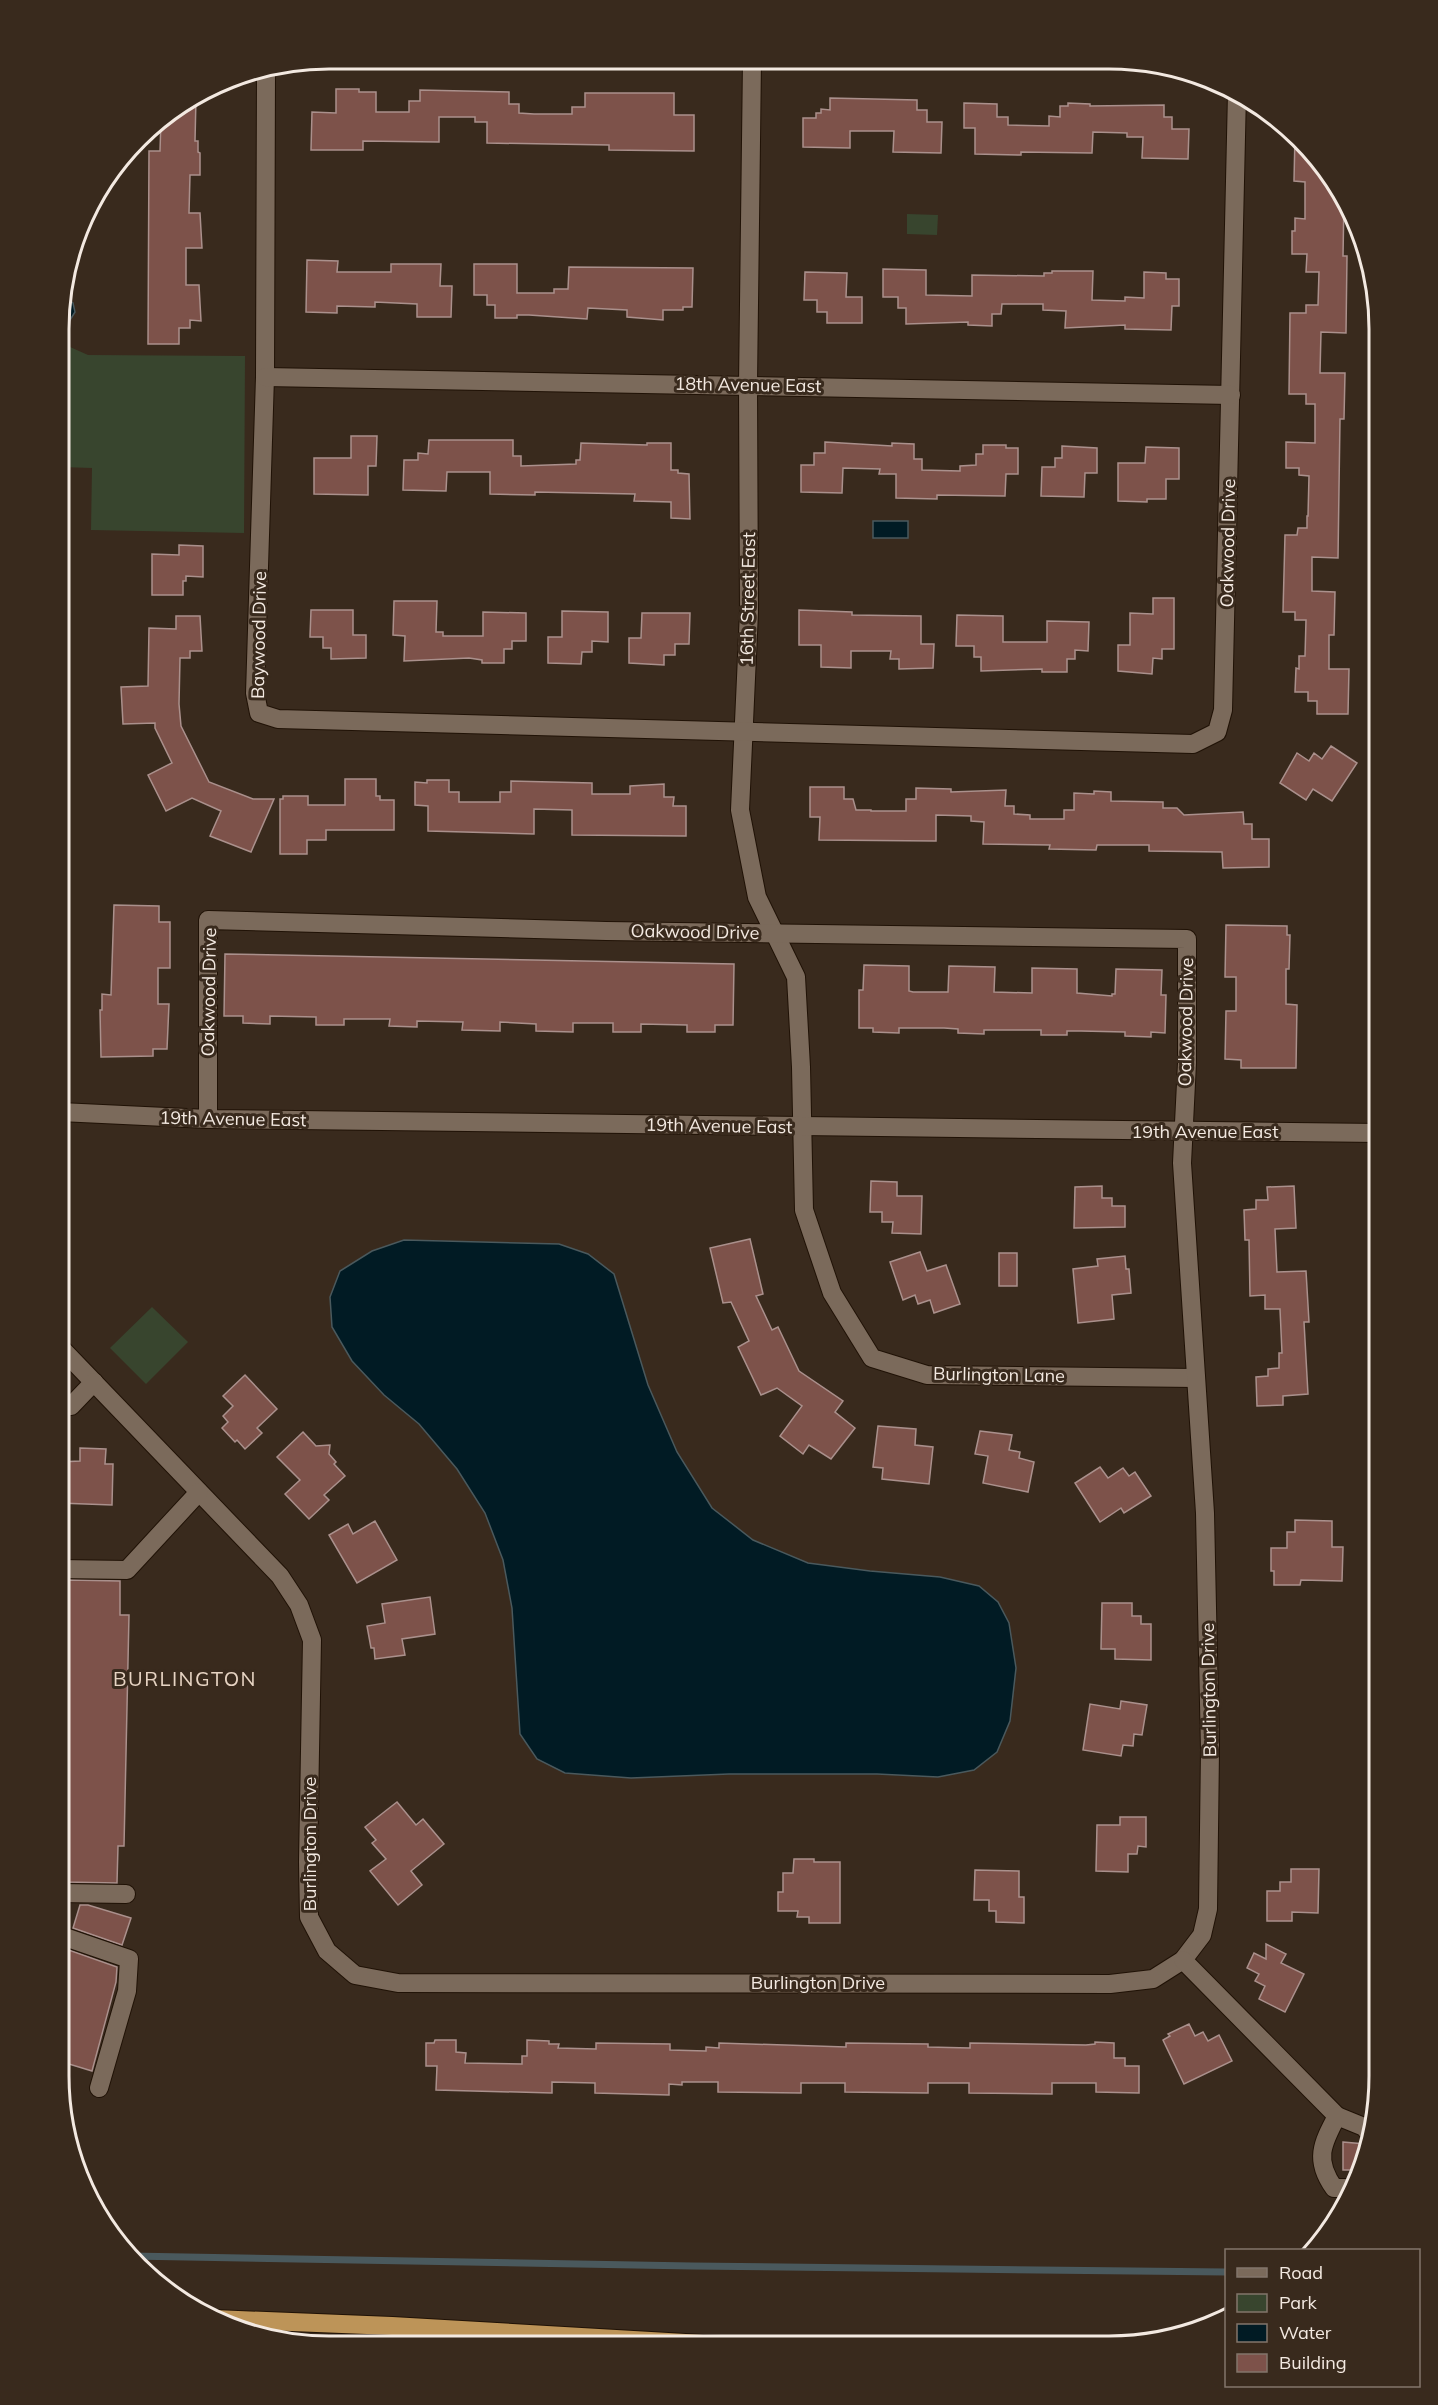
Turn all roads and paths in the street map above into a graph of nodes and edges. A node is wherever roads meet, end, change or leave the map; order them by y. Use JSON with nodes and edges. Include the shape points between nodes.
{"nodes":[{"id":1,"x":752,"y":69,"type":"edge"},
{"id":2,"x":266,"y":77,"type":"edge"},
{"id":3,"x":1237,"y":103,"type":"edge"},
{"id":4,"x":266,"y":377,"type":"junction"},
{"id":5,"x":748,"y":385,"type":"junction"},
{"id":6,"x":1231,"y":395,"type":"junction"},
{"id":7,"x":744,"y":732,"type":"junction"},
{"id":8,"x":774,"y":933,"type":"junction"},
{"id":9,"x":69,"y":1112,"type":"edge"},
{"id":10,"x":208,"y":1119,"type":"junction"},
{"id":11,"x":802,"y":1127,"type":"junction"},
{"id":12,"x":1184,"y":1132,"type":"junction"},
{"id":13,"x":1369,"y":1133,"type":"edge"},
{"id":14,"x":69,"y":1356,"type":"edge"},
{"id":15,"x":1196,"y":1378,"type":"junction"},
{"id":16,"x":94,"y":1382,"type":"junction"},
{"id":17,"x":69,"y":1406,"type":"edge"},
{"id":18,"x":199,"y":1492,"type":"junction"},
{"id":19,"x":69,"y":1569,"type":"edge"},
{"id":20,"x":69,"y":1893,"type":"edge"},
{"id":21,"x":126,"y":1894,"type":"dead end"},
{"id":22,"x":69,"y":1938,"type":"edge"},
{"id":23,"x":1183,"y":1960,"type":"junction"},
{"id":24,"x":99,"y":2088,"type":"dead end"},
{"id":25,"x":1337,"y":2116,"type":"junction"},
{"id":26,"x":1364,"y":2127,"type":"edge"},
{"id":27,"x":1344,"y":2188,"type":"edge"},
{"id":28,"x":240,"y":2320,"type":"edge"},
{"id":29,"x":565,"y":2336,"type":"edge"}],
"edges":[{"from":1,"to":5,"type":"street","name":"16th Street East"},
{"from":2,"to":4,"type":"street","name":"Baywood Drive"},
{"from":3,"to":6,"type":"street","name":"Oakwood Drive"},
{"from":4,"to":5,"type":"street","name":"18th Avenue East"},
{"from":4,"to":7,"type":"street","name":"Baywood Drive","via":[[255,693],[259,713],[278,719]]},
{"from":5,"to":6,"type":"street","name":"18th Avenue East"},
{"from":5,"to":7,"type":"street","name":"16th Street East","via":[[749,612]]},
{"from":6,"to":7,"type":"street","name":"Oakwood Drive","via":[[1223,710],[1217,732],[1192,744]]},
{"from":7,"to":8,"type":"street","name":"16th Street East","via":[[740,810],[757,897]]},
{"from":8,"to":10,"type":"street","name":"Oakwood Drive","via":[[208,920]]},
{"from":8,"to":11,"type":"street","name":"16th Street East","via":[[796,977]]},
{"from":8,"to":12,"type":"street","name":"Oakwood Drive","via":[[1187,939]]},
{"from":9,"to":10,"type":"street","name":"19th Avenue East"},
{"from":10,"to":11,"type":"street","name":"19th Avenue East"},
{"from":11,"to":12,"type":"street","name":"19th Avenue East"},
{"from":11,"to":15,"type":"street","name":"Burlington Lane","via":[[804,1210],[832,1293],[872,1358],[927,1375]]},
{"from":12,"to":13,"type":"street","name":"19th Avenue East"},
{"from":12,"to":15,"type":"street","name":"Burlington Drive","via":[[1182,1163]]},
{"from":14,"to":16,"type":"street","name":"Burlington Drive"},
{"from":15,"to":23,"type":"street","name":"Burlington Drive","via":[[1206,1537],[1208,1909],[1202,1935]]},
{"from":16,"to":17,"type":"street"},
{"from":16,"to":18,"type":"street","name":"Burlington Drive"},
{"from":18,"to":19,"type":"street","via":[[127,1570]]},
{"from":18,"to":23,"type":"street","name":"Burlington Drive","via":[[280,1576],[299,1605],[312,1640],[309,1917],[327,1951],[355,1975],[398,1983],[1110,1984],[1153,1979]]},
{"from":20,"to":21,"type":"street"},
{"from":22,"to":24,"type":"street","via":[[129,1959],[127,1991]]},
{"from":23,"to":25,"type":"street"},
{"from":25,"to":26,"type":"street"},
{"from":25,"to":27,"type":"street","via":[[1324,2138],[1321,2157],[1325,2175],[1334,2187]]},
{"from":28,"to":29,"type":"highway"}]}
